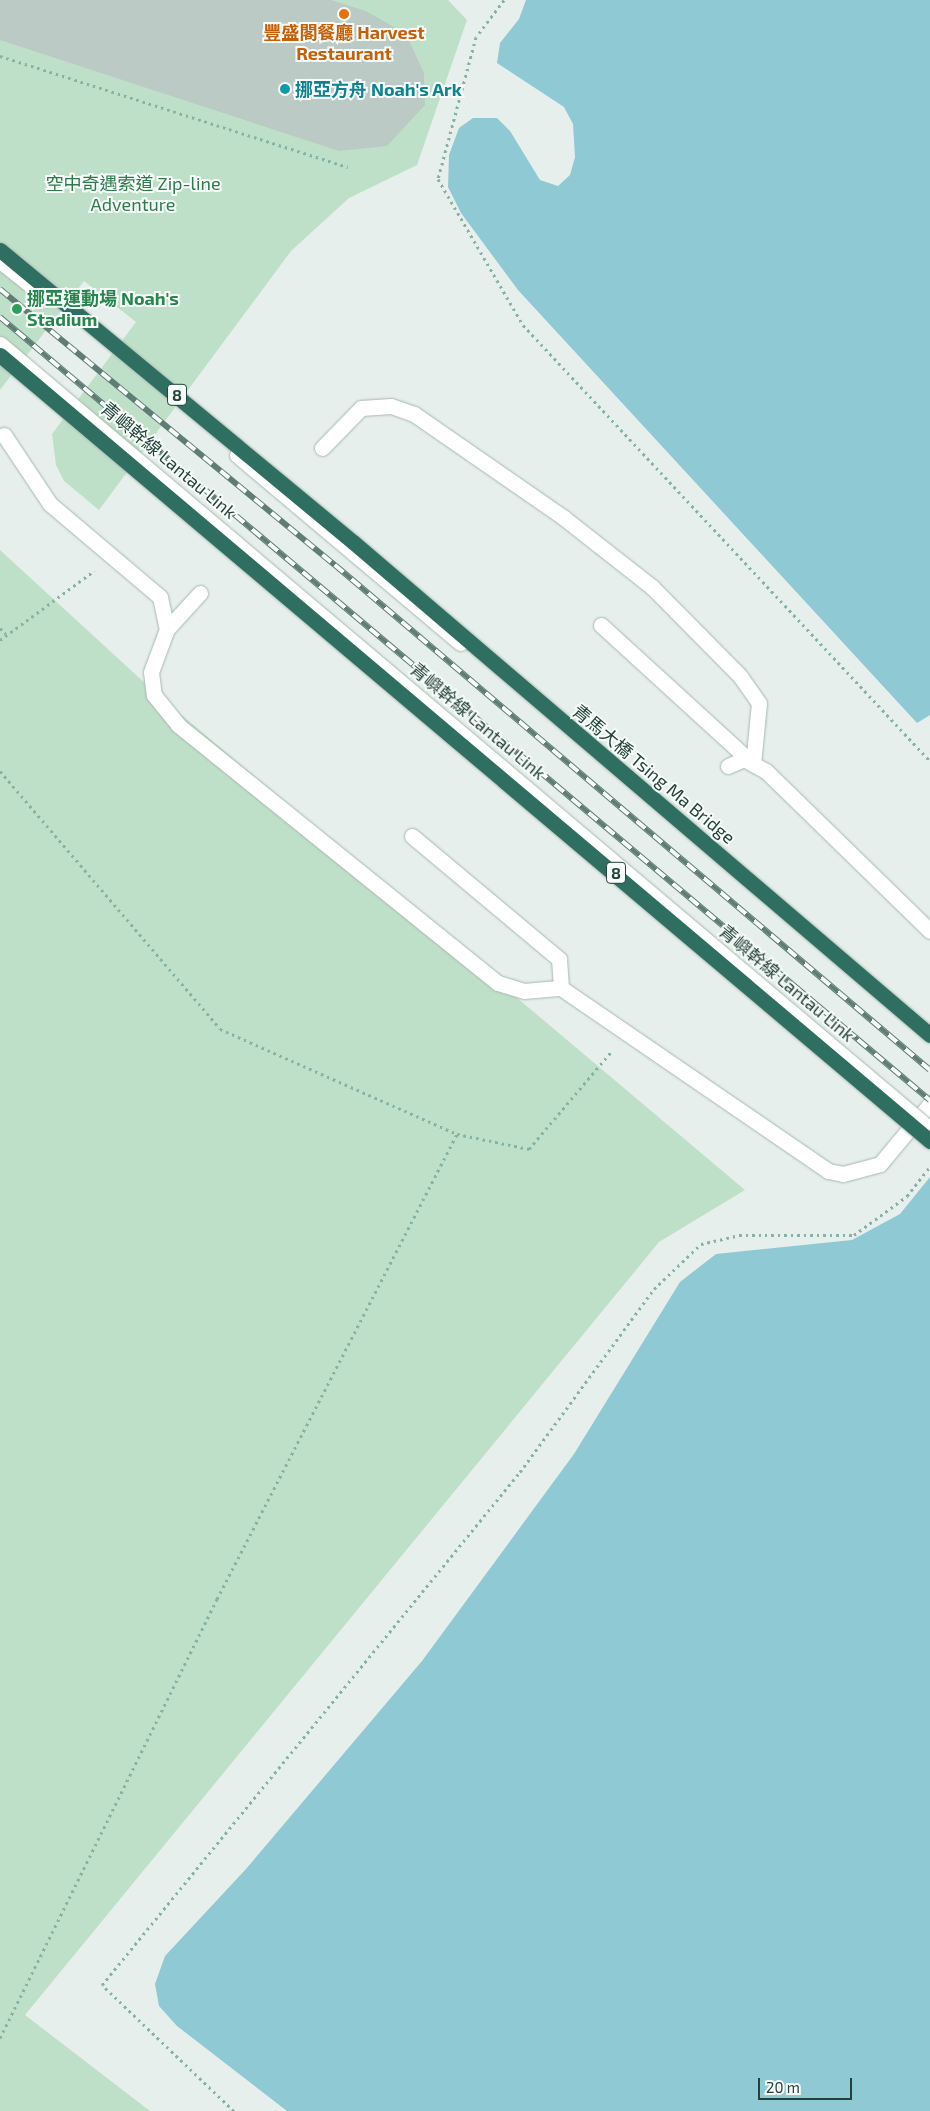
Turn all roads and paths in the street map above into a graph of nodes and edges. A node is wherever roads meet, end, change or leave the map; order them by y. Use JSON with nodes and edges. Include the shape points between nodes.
{"nodes":[{"id":1,"x":504,"y":0,"type":"edge"},
{"id":2,"x":0,"y":56,"type":"edge"},
{"id":3,"x":348,"y":167,"type":"dead end"},
{"id":4,"x":0,"y":250,"type":"edge"},
{"id":5,"x":0,"y":260,"type":"edge"},
{"id":6,"x":0,"y":344,"type":"edge"},
{"id":7,"x":0,"y":355,"type":"edge"},
{"id":8,"x":4,"y":435,"type":"dead end"},
{"id":9,"x":322,"y":448,"type":"dead end"},
{"id":10,"x":114,"y":557,"type":"junction"},
{"id":11,"x":200,"y":593,"type":"dead end"},
{"id":12,"x":601,"y":625,"type":"dead end"},
{"id":13,"x":0,"y":628,"type":"edge"},
{"id":14,"x":167,"y":629,"type":"junction"},
{"id":15,"x":6,"y":634,"type":"junction"},
{"id":16,"x":0,"y":640,"type":"edge"},
{"id":17,"x":930,"y":761,"type":"edge"},
{"id":18,"x":753,"y":764,"type":"junction"},
{"id":19,"x":728,"y":766,"type":"dead end"},
{"id":20,"x":0,"y":770,"type":"edge"},
{"id":21,"x":412,"y":836,"type":"dead end"},
{"id":22,"x":930,"y":931,"type":"edge"},
{"id":23,"x":561,"y":988,"type":"junction"},
{"id":24,"x":626,"y":1034,"type":"junction"},
{"id":25,"x":930,"y":1035,"type":"edge"},
{"id":26,"x":930,"y":1042,"type":"edge"},
{"id":27,"x":930,"y":1104,"type":"edge"},
{"id":28,"x":930,"y":1129,"type":"edge"},
{"id":29,"x":457,"y":1134,"type":"junction"},
{"id":30,"x":930,"y":1141,"type":"edge"},
{"id":31,"x":930,"y":1167,"type":"edge"},
{"id":32,"x":0,"y":2038,"type":"edge"},
{"id":33,"x":234,"y":2111,"type":"edge"}],
"edges":[{"from":1,"to":17,"type":"path","via":[[476,37],[438,179],[523,325]]},
{"from":2,"to":3,"type":"path"},
{"from":4,"to":25,"type":"highway","name":"青馬大橋 Tsing Ma Bridge","number":"8","bridge":true,"via":[[353,542]]},
{"from":5,"to":26,"type":"street","bridge":true,"via":[[340,542]]},
{"from":6,"to":28,"type":"street","name":"青嶼幹線 Lantau Link","bridge":true},
{"from":7,"to":30,"type":"highway","name":"青嶼幹線 Lantau Link","number":"8","bridge":true,"via":[[301,606]]},
{"from":8,"to":10,"type":"street","via":[[50,504]]},
{"from":9,"to":18,"type":"street","via":[[361,408],[391,406],[414,414],[564,518],[652,587],[740,676],[759,703]]},
{"from":10,"to":14,"type":"street","via":[[160,597]]},
{"from":10,"to":15,"type":"path"},
{"from":11,"to":14,"type":"street"},
{"from":12,"to":18,"type":"street"},
{"from":13,"to":15,"type":"path"},
{"from":14,"to":23,"type":"street","via":[[151,672],[154,695],[178,725],[498,983],[524,991]]},
{"from":15,"to":16,"type":"path"},
{"from":18,"to":19,"type":"street","via":[[744,759]]},
{"from":18,"to":22,"type":"street","via":[[766,771]]},
{"from":20,"to":29,"type":"path","via":[[220,1029]]},
{"from":21,"to":23,"type":"street","via":[[558,960]]},
{"from":23,"to":24,"type":"street"},
{"from":24,"to":27,"type":"street","via":[[828,1171],[843,1174],[880,1164]]},
{"from":24,"to":29,"type":"path","via":[[529,1149]]},
{"from":29,"to":32,"type":"path","via":[[217,1599]]},
{"from":31,"to":33,"type":"path","via":[[907,1196],[854,1235],[739,1235],[701,1244],[654,1289],[520,1472],[102,1985]]}]}
